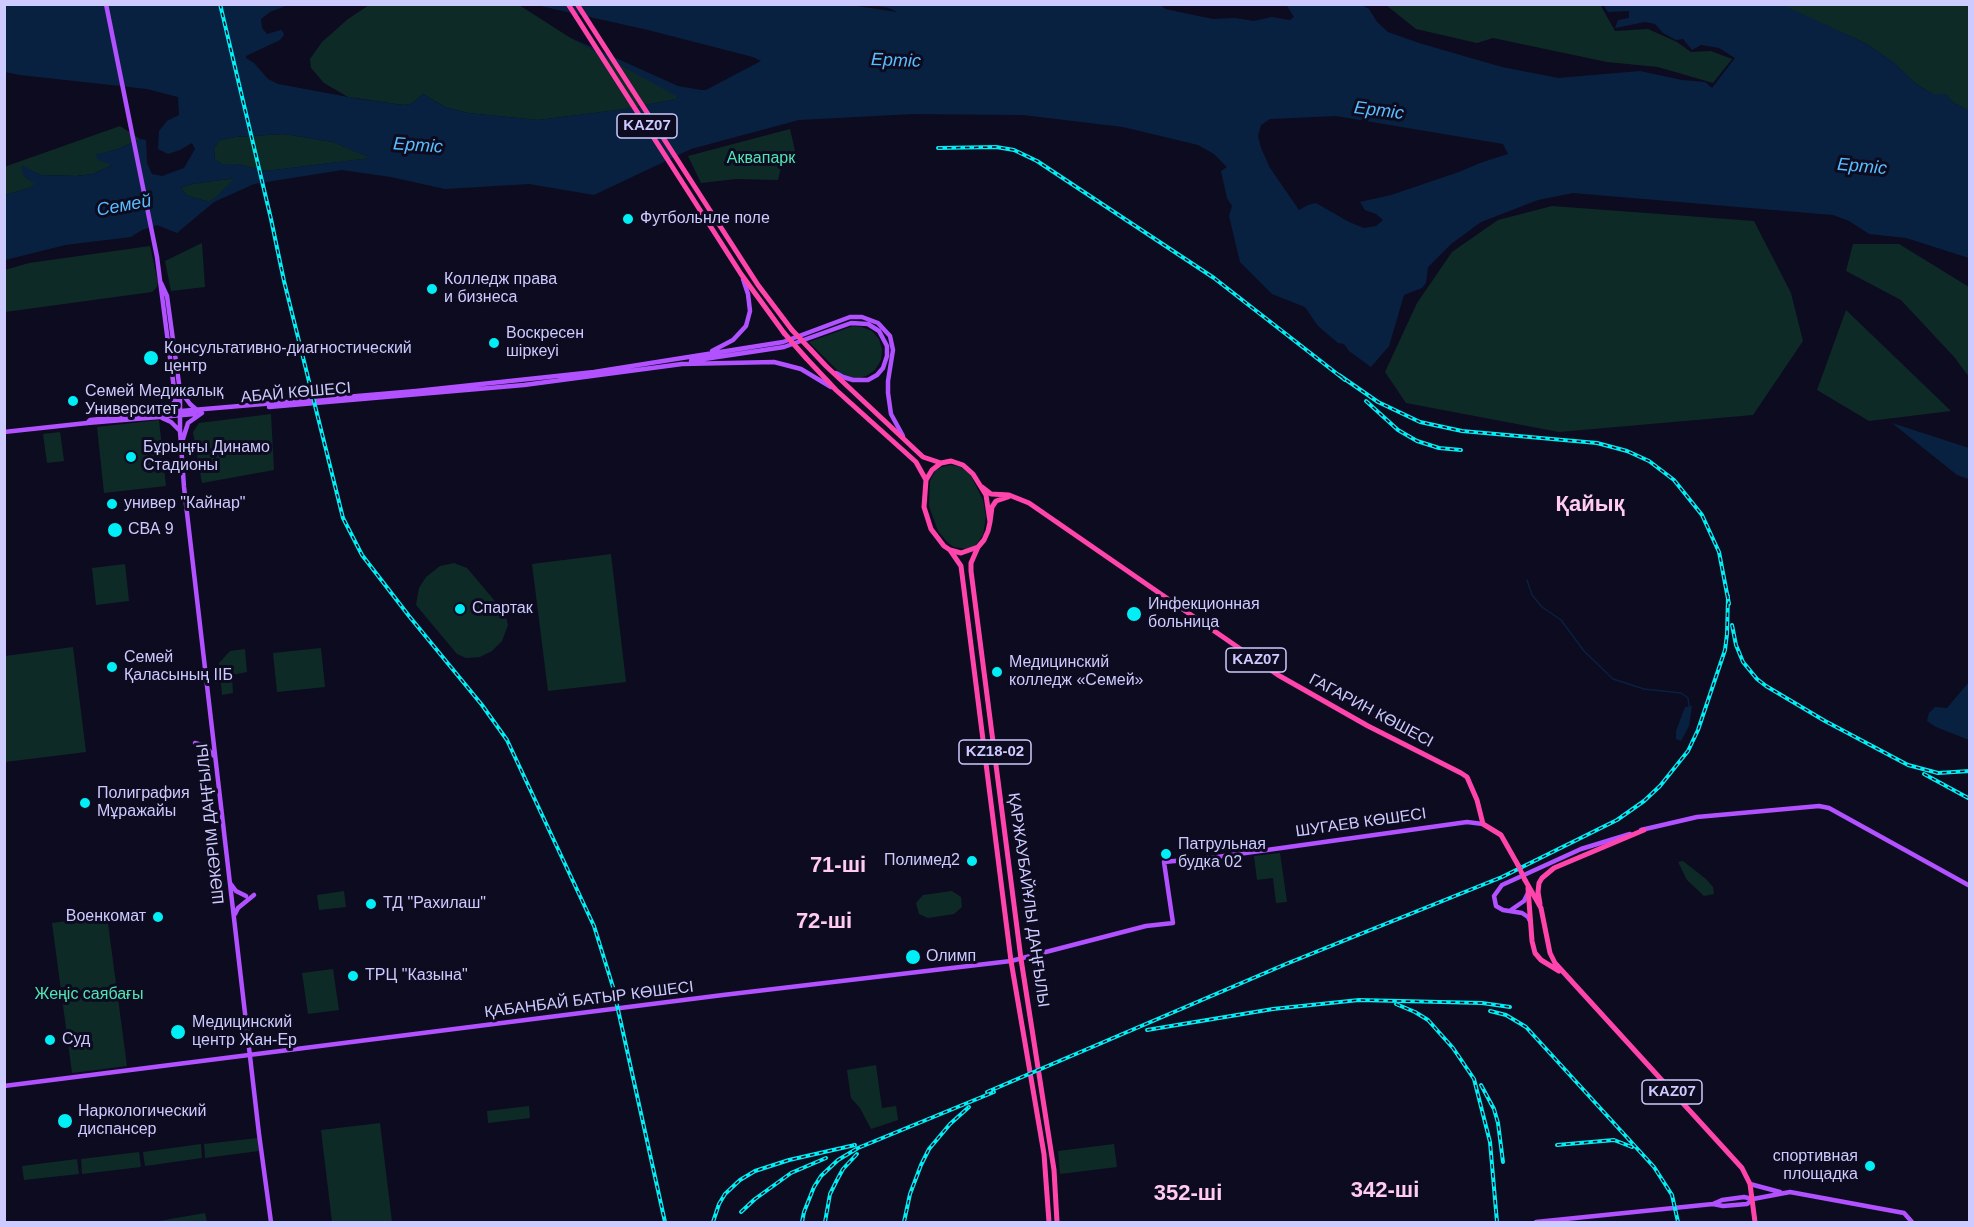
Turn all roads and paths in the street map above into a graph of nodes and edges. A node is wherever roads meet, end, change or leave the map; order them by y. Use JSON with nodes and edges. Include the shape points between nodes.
{"nodes":[{"id":1,"x":106,"y":4,"type":"edge"},
{"id":2,"x":568,"y":4,"type":"edge"},
{"id":3,"x":577,"y":4,"type":"edge"},
{"id":4,"x":741,"y":274,"type":"junction"},
{"id":5,"x":161,"y":283,"type":"junction"},
{"id":6,"x":702,"y":354,"type":"junction"},
{"id":7,"x":682,"y":364,"type":"junction"},
{"id":8,"x":826,"y":366,"type":"junction"},
{"id":9,"x":836,"y":390,"type":"junction"},
{"id":10,"x":180,"y":391,"type":"junction"},
{"id":11,"x":176,"y":400,"type":"junction"},
{"id":12,"x":200,"y":412,"type":"junction"},
{"id":13,"x":179,"y":413,"type":"junction"},
{"id":14,"x":162,"y":415,"type":"junction"},
{"id":15,"x":180,"y":431,"type":"junction"},
{"id":16,"x":4,"y":432,"type":"edge"},
{"id":17,"x":181,"y":445,"type":"junction"},
{"id":18,"x":911,"y":446,"type":"junction"},
{"id":19,"x":941,"y":463,"type":"junction"},
{"id":20,"x":926,"y":480,"type":"junction"},
{"id":21,"x":982,"y":487,"type":"junction"},
{"id":22,"x":1016,"y":497,"type":"junction"},
{"id":23,"x":990,"y":522,"type":"junction"},
{"id":24,"x":978,"y":547,"type":"junction"},
{"id":25,"x":950,"y":550,"type":"junction"},
{"id":26,"x":195,"y":743,"type":"dead end"},
{"id":27,"x":215,"y":758,"type":"junction"},
{"id":28,"x":1483,"y":824,"type":"junction"},
{"id":29,"x":1644,"y":830,"type":"junction"},
{"id":30,"x":1526,"y":882,"type":"junction"},
{"id":31,"x":230,"y":883,"type":"junction"},
{"id":32,"x":1970,"y":886,"type":"edge"},
{"id":33,"x":1528,"y":893,"type":"junction"},
{"id":34,"x":254,"y":895,"type":"dead end"},
{"id":35,"x":246,"y":896,"type":"dead end"},
{"id":36,"x":1541,"y":908,"type":"junction"},
{"id":37,"x":1529,"y":910,"type":"junction"},
{"id":38,"x":1510,"y":911,"type":"junction"},
{"id":39,"x":234,"y":920,"type":"junction"},
{"id":40,"x":1173,"y":923,"type":"joint"},
{"id":41,"x":1531,"y":924,"type":"junction"},
{"id":42,"x":1550,"y":953,"type":"junction"},
{"id":43,"x":1021,"y":959,"type":"junction"},
{"id":44,"x":1541,"y":960,"type":"junction"},
{"id":45,"x":1011,"y":961,"type":"junction"},
{"id":46,"x":1564,"y":973,"type":"junction"},
{"id":47,"x":250,"y":1054,"type":"junction"},
{"id":48,"x":4,"y":1086,"type":"edge"},
{"id":49,"x":1750,"y":1184,"type":"junction"},
{"id":50,"x":1782,"y":1193,"type":"junction"},
{"id":51,"x":1752,"y":1199,"type":"junction"},
{"id":52,"x":271,"y":1222,"type":"edge"},
{"id":53,"x":1049,"y":1222,"type":"edge"},
{"id":54,"x":1057,"y":1222,"type":"edge"},
{"id":55,"x":1536,"y":1222,"type":"edge"},
{"id":56,"x":1755,"y":1222,"type":"edge"},
{"id":57,"x":1912,"y":1222,"type":"edge"}],
"edges":[{"from":1,"to":5,"type":"main road","name":"ШӘКӘРІМ ДАҢҒЫЛЫ"},
{"from":2,"to":4,"type":"highway","number":"KAZ07"},
{"from":3,"to":8,"type":"highway","number":"KAZ07","bridge":true,"via":[[758,285]]},
{"from":4,"to":6,"type":"main road","via":[[750,311],[746,326],[723,347]]},
{"from":4,"to":9,"type":"highway","number":"KAZ07","bridge":true,"via":[[784,333]]},
{"from":5,"to":10,"type":"main road","name":"ШӘКӘРІМ ДАҢҒЫЛЫ","via":[[167,297]]},
{"from":5,"to":11,"type":"main road","name":"ШӘКӘРІМ ДАҢҒЫЛЫ"},
{"from":6,"to":12,"type":"main road","name":"АБАЙ КӨШЕСІ","via":[[524,381]]},
{"from":6,"to":18,"type":"main road","name":"АБАЙ КӨШЕСІ","via":[[783,342],[850,317],[878,323],[893,343],[888,381],[891,414]]},
{"from":7,"to":8,"type":"main road","via":[[784,347],[851,323],[868,324],[884,338],[887,356],[883,368],[868,380],[843,377]]},
{"from":7,"to":9,"type":"main road","via":[[774,362],[801,369]]},
{"from":7,"to":12,"type":"main road","name":"АБАЙ КӨШЕСІ","via":[[524,385]]},
{"from":8,"to":18,"type":"highway","number":"KAZ07"},
{"from":9,"to":20,"type":"highway","number":"KAZ07","via":[[916,462]]},
{"from":10,"to":12,"type":"main road"},
{"from":10,"to":13,"type":"main road","name":"ШӘКӘРІМ ДАҢҒЫЛЫ"},
{"from":11,"to":13,"type":"main road","name":"ШӘКӘРІМ ДАҢҒЫЛЫ"},
{"from":11,"to":14,"type":"main road"},
{"from":12,"to":13,"type":"main road","name":"АБАЙ КӨШЕСІ"},
{"from":12,"to":17,"type":"main road","via":[[188,423]]},
{"from":13,"to":14,"type":"main road","name":"АБАЙ КӨШЕСІ"},
{"from":13,"to":15,"type":"main road","name":"ШӘКӘРІМ ДАҢҒЫЛЫ"},
{"from":14,"to":15,"type":"main road"},
{"from":14,"to":16,"type":"main road","name":"АБАЙ КӨШЕСІ"},
{"from":15,"to":17,"type":"main road","name":"ШӘКӘРІМ ДАҢҒЫЛЫ"},
{"from":17,"to":27,"type":"main road","name":"ШӘКӘРІМ ДАҢҒЫЛЫ"},
{"from":18,"to":19,"type":"highway","number":"KAZ07","via":[[923,457]]},
{"from":19,"to":20,"type":"highway"},
{"from":19,"to":21,"type":"highway","number":"KAZ07","via":[[963,465]]},
{"from":20,"to":25,"type":"highway","via":[[924,507],[928,523]]},
{"from":21,"to":22,"type":"highway","number":"KAZ07","via":[[991,494]]},
{"from":21,"to":23,"type":"highway","number":"KAZ07"},
{"from":22,"to":23,"type":"highway","via":[[996,501]]},
{"from":22,"to":28,"type":"highway","name":"ГАГАРИН КӨШЕСІ","number":"KAZ07","via":[[1278,675],[1467,777]]},
{"from":23,"to":24,"type":"highway"},
{"from":24,"to":25,"type":"highway","via":[[961,553]]},
{"from":24,"to":43,"type":"highway","name":"ҚАРЖАУБАЙҰЛЫ ДАҢҒЫЛЫ","number":"KZ18-02","via":[[971,571]]},
{"from":25,"to":45,"type":"highway","name":"ҚАРЖАУБАЙҰЛЫ ДАҢҒЫЛЫ","number":"KZ18-02","via":[[961,566]]},
{"from":26,"to":27,"type":"main road","via":[[205,746]]},
{"from":27,"to":31,"type":"main road","name":"ШӘКӘРІМ ДАҢҒЫЛЫ"},
{"from":28,"to":30,"type":"highway","number":"KAZ07","bridge":true,"via":[[1504,838]]},
{"from":28,"to":40,"type":"main road","name":"ШУГАЕВ КӨШЕСІ","via":[[1467,822],[1164,862]]},
{"from":29,"to":32,"type":"main road","via":[[1697,817],[1819,806]]},
{"from":29,"to":36,"type":"highway","via":[[1554,868],[1539,883]]},
{"from":29,"to":38,"type":"main road","via":[[1581,849],[1502,885],[1494,902],[1498,908]]},
{"from":30,"to":33,"type":"highway"},
{"from":30,"to":36,"type":"highway","number":"KAZ07"},
{"from":31,"to":35,"type":"main road"},
{"from":31,"to":39,"type":"main road","name":"ШӘКӘРІМ ДАҢҒЫЛЫ"},
{"from":33,"to":37,"type":"highway"},
{"from":33,"to":38,"type":"main road"},
{"from":34,"to":39,"type":"main road","via":[[238,908]]},
{"from":36,"to":37,"type":"highway","via":[[1534,905]]},
{"from":36,"to":42,"type":"highway","number":"KAZ07"},
{"from":37,"to":41,"type":"highway"},
{"from":38,"to":41,"type":"main road","via":[[1522,913]]},
{"from":39,"to":47,"type":"main road","name":"ШӘКӘРІМ ДАҢҒЫЛЫ"},
{"from":40,"to":43,"type":"main road","name":"ҚАБАНБАЙ БАТЫР КӨШЕСІ","via":[[1146,926]]},
{"from":41,"to":44,"type":"highway","via":[[1535,953]]},
{"from":42,"to":44,"type":"highway"},
{"from":42,"to":46,"type":"highway","number":"KAZ07"},
{"from":43,"to":45,"type":"main road","name":"ҚАБАНБАЙ БАТЫР КӨШЕСІ"},
{"from":43,"to":54,"type":"highway","name":"ҚАРЖАУБАЙҰЛЫ ДАҢҒЫЛЫ","number":"KZ18-02","via":[[1054,1170]]},
{"from":44,"to":46,"type":"highway","number":"KAZ07"},
{"from":45,"to":47,"type":"main road","name":"ҚАБАНБАЙ БАТЫР КӨШЕСІ"},
{"from":45,"to":53,"type":"highway","name":"ҚАРЖАУБАЙҰЛЫ ДАҢҒЫЛЫ","number":"KZ18-02","via":[[1044,1154]]},
{"from":46,"to":49,"type":"highway","number":"KAZ07","via":[[1736,1162]]},
{"from":47,"to":48,"type":"main road","name":"ҚАБАНБАЙ БАТЫР КӨШЕСІ"},
{"from":47,"to":52,"type":"main road","name":"ШӘКӘРІМ ДАҢҒЫЛЫ"},
{"from":49,"to":50,"type":"main road"},
{"from":49,"to":51,"type":"highway","number":"KAZ07"},
{"from":50,"to":51,"type":"main road"},
{"from":50,"to":57,"type":"main road","via":[[1904,1212]]},
{"from":51,"to":55,"type":"main road"},
{"from":51,"to":56,"type":"highway","number":"KAZ07"}]}
